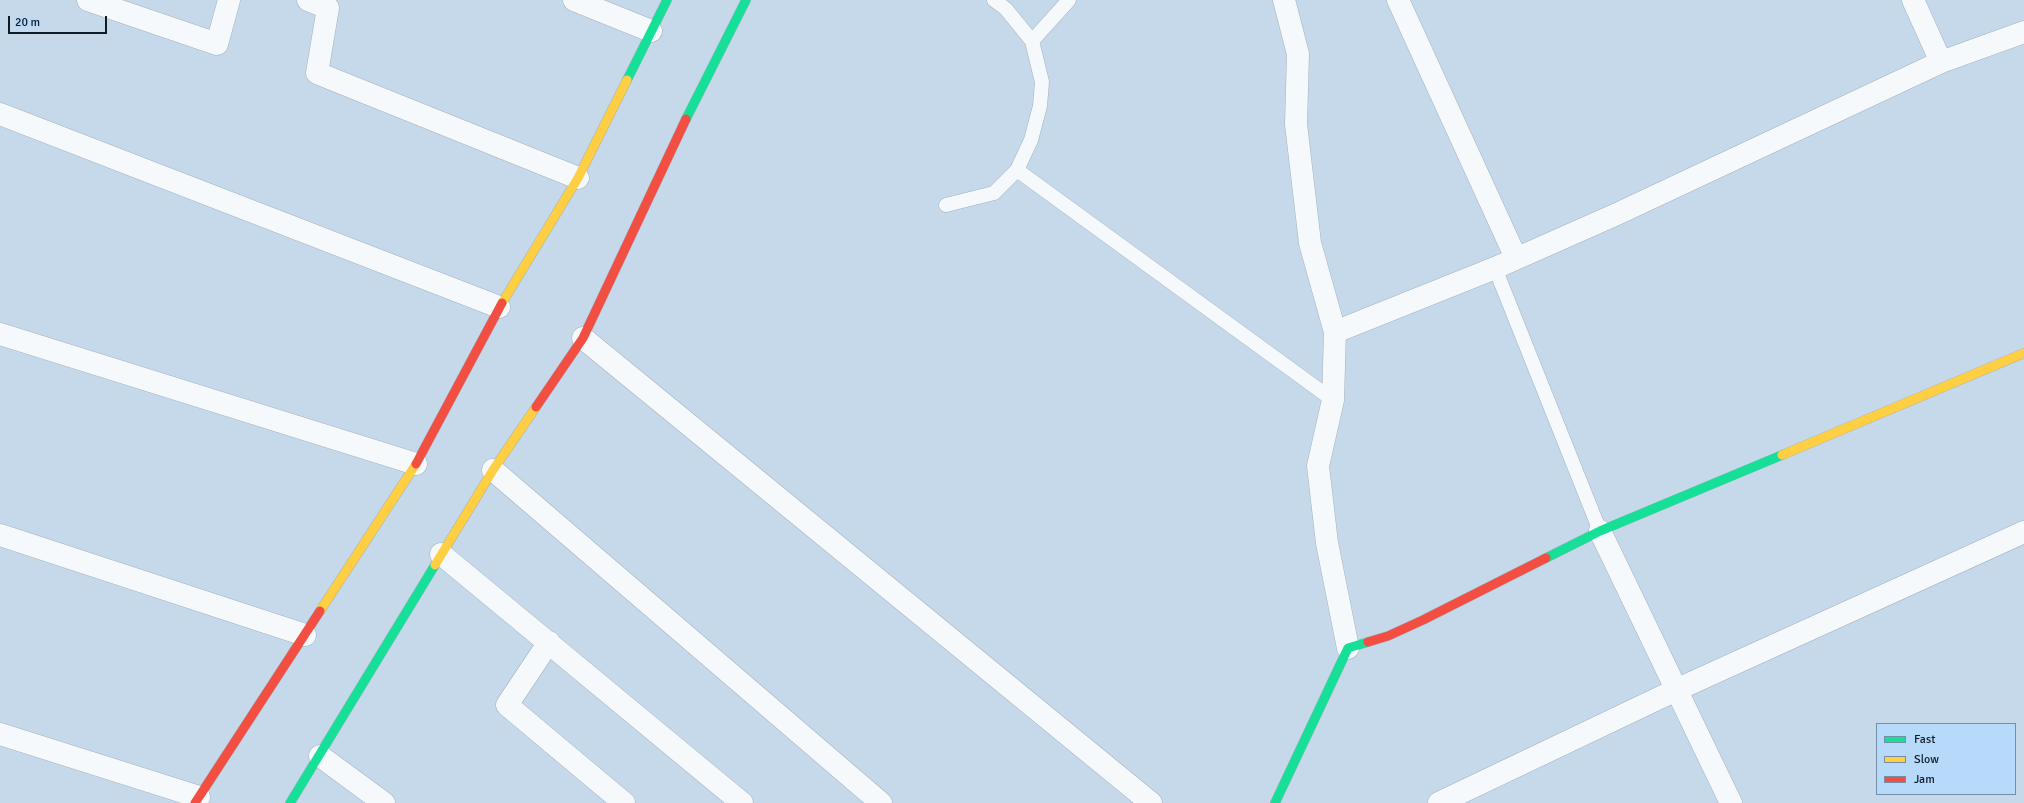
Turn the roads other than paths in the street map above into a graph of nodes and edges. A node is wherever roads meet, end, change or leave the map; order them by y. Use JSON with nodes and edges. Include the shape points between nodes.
{"nodes":[{"id":1,"x":88,"y":0,"type":"edge"},
{"id":2,"x":229,"y":0,"type":"edge"},
{"id":3,"x":308,"y":0,"type":"edge"},
{"id":4,"x":574,"y":0,"type":"edge"},
{"id":5,"x":667,"y":0,"type":"edge"},
{"id":6,"x":746,"y":0,"type":"edge"},
{"id":7,"x":994,"y":0,"type":"edge"},
{"id":8,"x":1069,"y":0,"type":"edge"},
{"id":9,"x":1284,"y":0,"type":"edge"},
{"id":10,"x":1398,"y":0,"type":"edge"},
{"id":11,"x":1913,"y":0,"type":"edge"},
{"id":12,"x":652,"y":31,"type":"junction"},
{"id":13,"x":2024,"y":32,"type":"edge"},
{"id":14,"x":1032,"y":41,"type":"junction"},
{"id":15,"x":1940,"y":62,"type":"junction"},
{"id":16,"x":0,"y":114,"type":"edge"},
{"id":17,"x":1017,"y":170,"type":"junction"},
{"id":18,"x":578,"y":178,"type":"junction"},
{"id":19,"x":946,"y":206,"type":"dead end"},
{"id":20,"x":1516,"y":258,"type":"junction"},
{"id":21,"x":1495,"y":268,"type":"junction"},
{"id":22,"x":499,"y":307,"type":"junction"},
{"id":23,"x":1335,"y":332,"type":"junction"},
{"id":24,"x":0,"y":334,"type":"edge"},
{"id":25,"x":583,"y":338,"type":"junction"},
{"id":26,"x":2024,"y":353,"type":"edge"},
{"id":27,"x":1333,"y":400,"type":"junction"},
{"id":28,"x":416,"y":464,"type":"junction"},
{"id":29,"x":493,"y":470,"type":"junction"},
{"id":30,"x":1600,"y":531,"type":"junction"},
{"id":31,"x":2024,"y":532,"type":"edge"},
{"id":32,"x":0,"y":535,"type":"edge"},
{"id":33,"x":441,"y":554,"type":"junction"},
{"id":34,"x":305,"y":635,"type":"junction"},
{"id":35,"x":549,"y":642,"type":"junction"},
{"id":36,"x":1348,"y":648,"type":"junction"},
{"id":37,"x":1676,"y":690,"type":"junction"},
{"id":38,"x":0,"y":734,"type":"edge"},
{"id":39,"x":320,"y":756,"type":"junction"},
{"id":40,"x":197,"y":800,"type":"edge"},
{"id":41,"x":290,"y":803,"type":"edge"},
{"id":42,"x":384,"y":803,"type":"edge"},
{"id":43,"x":624,"y":803,"type":"edge"},
{"id":44,"x":742,"y":803,"type":"edge"},
{"id":45,"x":881,"y":803,"type":"edge"},
{"id":46,"x":1151,"y":803,"type":"edge"},
{"id":47,"x":1275,"y":803,"type":"edge"},
{"id":48,"x":1438,"y":803,"type":"edge"},
{"id":49,"x":1731,"y":803,"type":"edge"}],
"edges":[{"from":1,"to":2,"type":"street","via":[[217,44]]},
{"from":3,"to":18,"type":"street","via":[[328,8],[317,73]]},
{"from":4,"to":12,"type":"street"},
{"from":5,"to":12,"type":"main road"},
{"from":6,"to":25,"type":"main road","via":[[669,154]]},
{"from":7,"to":14,"type":"lane","via":[[1006,9]]},
{"from":8,"to":14,"type":"lane"},
{"from":9,"to":23,"type":"street","via":[[1298,54],[1296,124],[1310,243]]},
{"from":10,"to":20,"type":"street"},
{"from":11,"to":15,"type":"street"},
{"from":12,"to":18,"type":"main road"},
{"from":13,"to":15,"type":"street"},
{"from":14,"to":17,"type":"lane","via":[[1042,82],[1040,106],[1031,140]]},
{"from":15,"to":20,"type":"street","via":[[1760,148]]},
{"from":16,"to":22,"type":"street"},
{"from":17,"to":19,"type":"lane","via":[[994,193]]},
{"from":17,"to":27,"type":"lane"},
{"from":18,"to":22,"type":"main road"},
{"from":20,"to":21,"type":"street"},
{"from":21,"to":23,"type":"street"},
{"from":21,"to":30,"type":"lane"},
{"from":22,"to":28,"type":"main road"},
{"from":23,"to":27,"type":"street"},
{"from":24,"to":28,"type":"street"},
{"from":25,"to":29,"type":"main road"},
{"from":25,"to":46,"type":"street"},
{"from":26,"to":30,"type":"main road"},
{"from":27,"to":36,"type":"street","via":[[1318,466],[1327,544]]},
{"from":28,"to":34,"type":"main road"},
{"from":29,"to":33,"type":"main road"},
{"from":29,"to":45,"type":"street"},
{"from":30,"to":36,"type":"main road","via":[[1416,624]]},
{"from":30,"to":37,"type":"street"},
{"from":31,"to":37,"type":"street"},
{"from":32,"to":34,"type":"street"},
{"from":33,"to":35,"type":"street"},
{"from":33,"to":39,"type":"main road"},
{"from":34,"to":40,"type":"main road"},
{"from":35,"to":43,"type":"street","via":[[507,705]]},
{"from":35,"to":44,"type":"street"},
{"from":36,"to":47,"type":"main road"},
{"from":37,"to":48,"type":"street"},
{"from":37,"to":49,"type":"street"},
{"from":38,"to":40,"type":"street"},
{"from":39,"to":41,"type":"main road"},
{"from":39,"to":42,"type":"street"}]}
